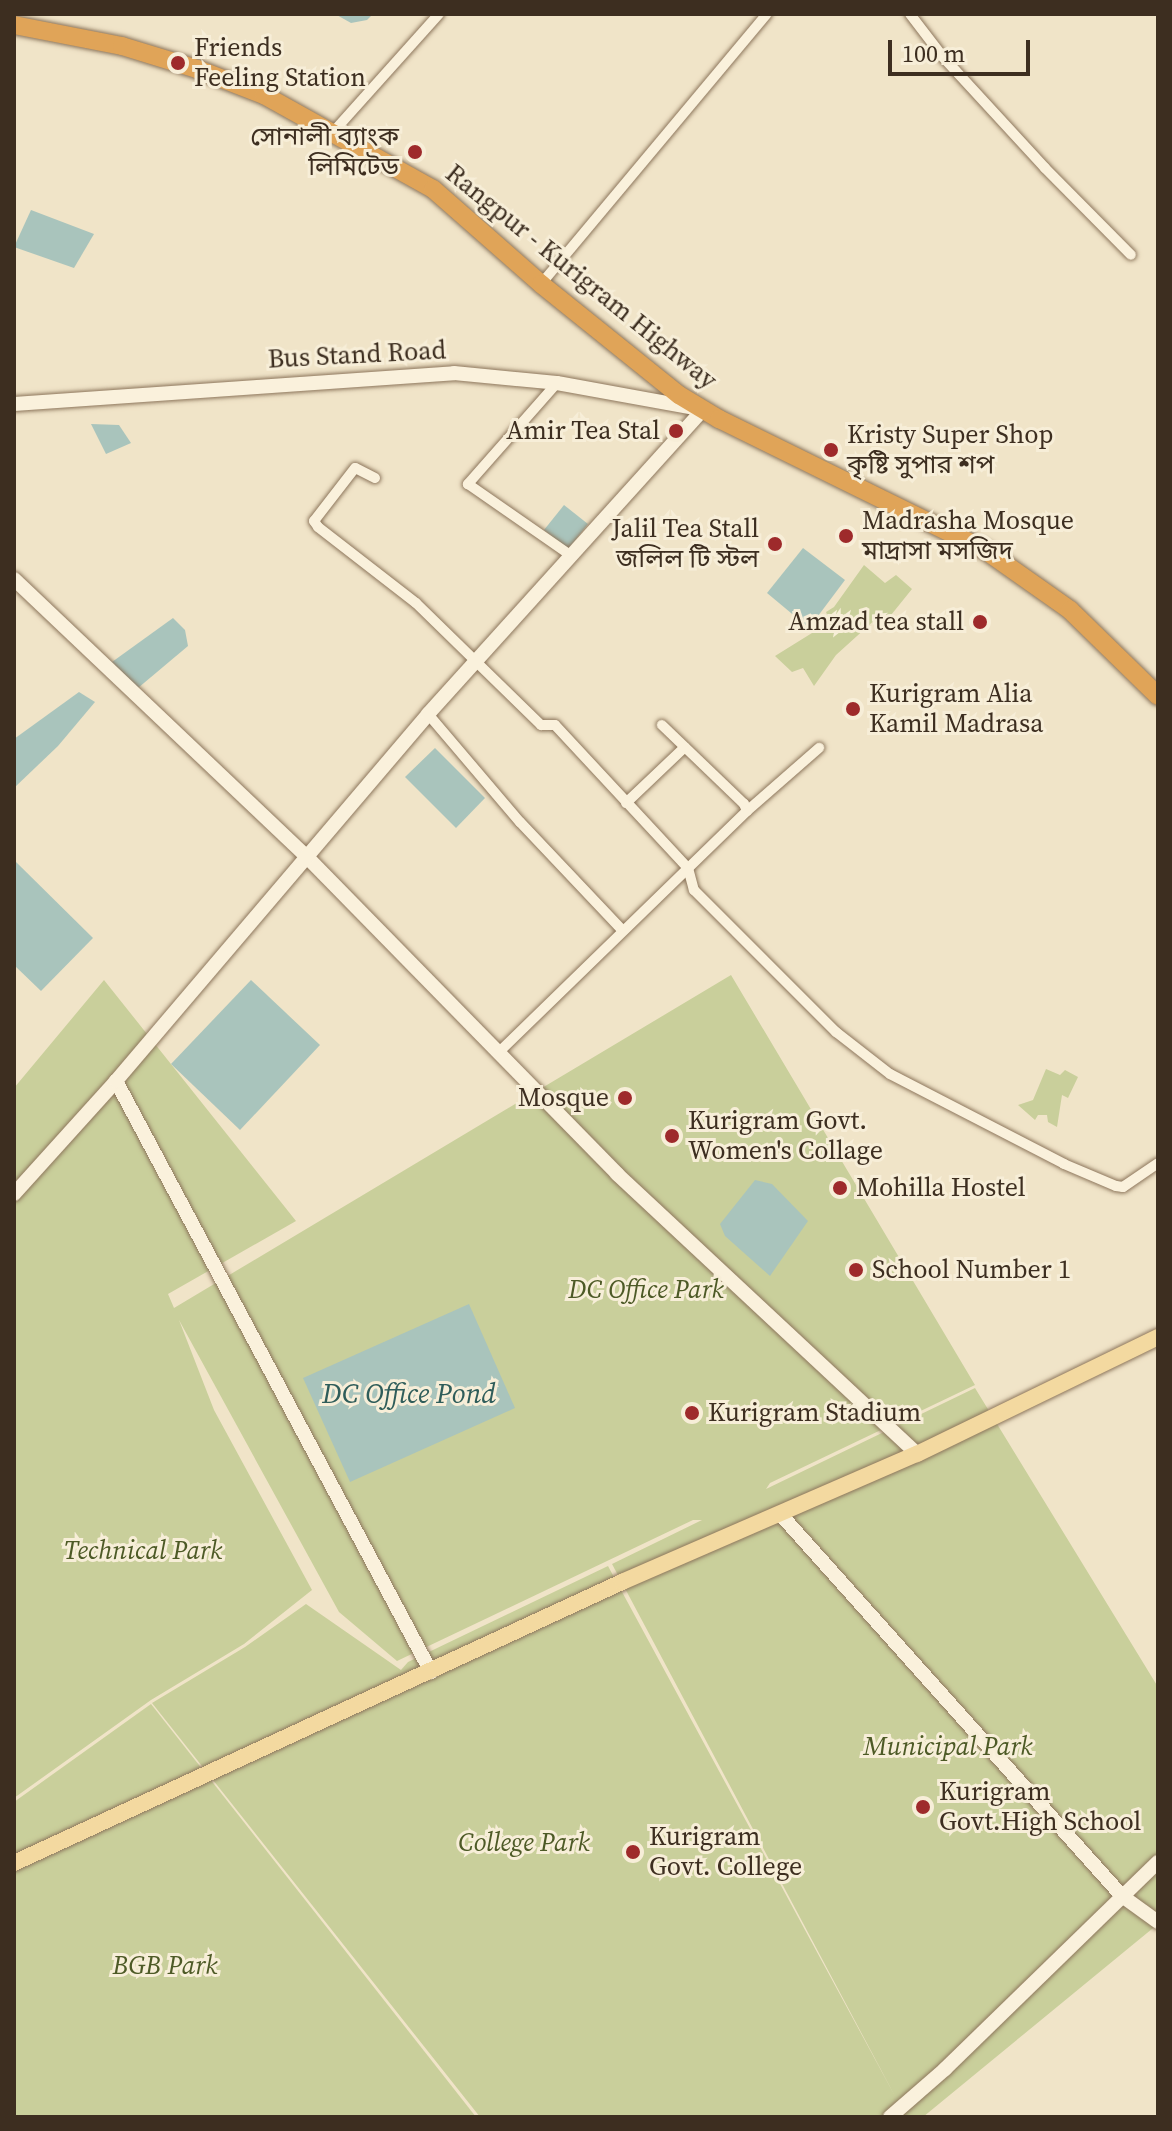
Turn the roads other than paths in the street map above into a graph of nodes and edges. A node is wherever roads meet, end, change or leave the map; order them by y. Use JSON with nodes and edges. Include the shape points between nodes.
{"nodes":[{"id":1,"x":439,"y":14,"type":"edge"},
{"id":2,"x":767,"y":14,"type":"edge"},
{"id":3,"x":910,"y":14,"type":"edge"},
{"id":4,"x":14,"y":25,"type":"edge"},
{"id":5,"x":334,"y":131,"type":"junction"},
{"id":6,"x":1131,"y":255,"type":"dead end"},
{"id":7,"x":541,"y":284,"type":"junction"},
{"id":8,"x":557,"y":383,"type":"junction"},
{"id":9,"x":14,"y":404,"type":"edge"},
{"id":10,"x":702,"y":410,"type":"junction"},
{"id":11,"x":375,"y":478,"type":"dead end"},
{"id":12,"x":570,"y":555,"type":"junction"},
{"id":13,"x":14,"y":579,"type":"edge"},
{"id":14,"x":476,"y":663,"type":"junction"},
{"id":15,"x":1158,"y":696,"type":"edge"},
{"id":16,"x":428,"y":714,"type":"junction"},
{"id":17,"x":662,"y":725,"type":"dead end"},
{"id":18,"x":819,"y":748,"type":"dead end"},
{"id":19,"x":687,"y":750,"type":"junction"},
{"id":20,"x":626,"y":803,"type":"junction"},
{"id":21,"x":747,"y":811,"type":"junction"},
{"id":22,"x":306,"y":856,"type":"junction"},
{"id":23,"x":688,"y":868,"type":"junction"},
{"id":24,"x":622,"y":930,"type":"junction"},
{"id":25,"x":498,"y":1053,"type":"junction"},
{"id":26,"x":116,"y":1081,"type":"junction"},
{"id":27,"x":1158,"y":1163,"type":"edge"},
{"id":28,"x":14,"y":1194,"type":"edge"},
{"id":29,"x":1158,"y":1337,"type":"edge"},
{"id":30,"x":917,"y":1454,"type":"junction"},
{"id":31,"x":782,"y":1516,"type":"junction"},
{"id":32,"x":431,"y":1672,"type":"junction"},
{"id":33,"x":1158,"y":1862,"type":"edge"},
{"id":34,"x":14,"y":1863,"type":"edge"},
{"id":35,"x":1122,"y":1896,"type":"junction"},
{"id":36,"x":1158,"y":1922,"type":"edge"},
{"id":37,"x":890,"y":2117,"type":"edge"}],
"edges":[{"from":1,"to":5,"type":"street"},
{"from":2,"to":7,"type":"street"},
{"from":3,"to":6,"type":"street","via":[[1024,146]]},
{"from":4,"to":5,"type":"highway","name":"Rangpur - Kurigram Highway","via":[[122,46],[197,69]]},
{"from":5,"to":7,"type":"highway","name":"Rangpur - Kurigram Highway","via":[[433,189]]},
{"from":7,"to":10,"type":"highway","name":"Rangpur - Kurigram Highway"},
{"from":8,"to":9,"type":"street","name":"Bus Stand Road","via":[[454,373]]},
{"from":8,"to":10,"type":"street","name":"Bus Stand Road"},
{"from":8,"to":12,"type":"street","via":[[468,484]]},
{"from":10,"to":12,"type":"street"},
{"from":10,"to":15,"type":"highway","name":"Rangpur - Kurigram Highway","via":[[985,550],[1070,610]]},
{"from":11,"to":14,"type":"street","via":[[355,468],[314,521],[416,603]]},
{"from":12,"to":14,"type":"street"},
{"from":13,"to":22,"type":"street"},
{"from":14,"to":16,"type":"street"},
{"from":14,"to":20,"type":"street","via":[[541,725],[555,725]]},
{"from":16,"to":22,"type":"street"},
{"from":16,"to":24,"type":"street"},
{"from":17,"to":19,"type":"street"},
{"from":18,"to":21,"type":"street"},
{"from":19,"to":20,"type":"street"},
{"from":19,"to":21,"type":"street"},
{"from":20,"to":23,"type":"street"},
{"from":21,"to":23,"type":"street"},
{"from":22,"to":25,"type":"street"},
{"from":22,"to":26,"type":"street"},
{"from":23,"to":24,"type":"street"},
{"from":23,"to":27,"type":"street","via":[[694,890],[790,989],[890,1074],[1116,1186],[1123,1187]]},
{"from":24,"to":25,"type":"street"},
{"from":25,"to":30,"type":"street","via":[[617,1174]]},
{"from":26,"to":28,"type":"street"},
{"from":26,"to":32,"type":"street"},
{"from":29,"to":30,"type":"main road"},
{"from":30,"to":31,"type":"main road"},
{"from":31,"to":32,"type":"main road","via":[[622,1582]]},
{"from":31,"to":35,"type":"street"},
{"from":32,"to":34,"type":"main road"},
{"from":33,"to":35,"type":"street"},
{"from":35,"to":36,"type":"street"},
{"from":35,"to":37,"type":"street"}]}
